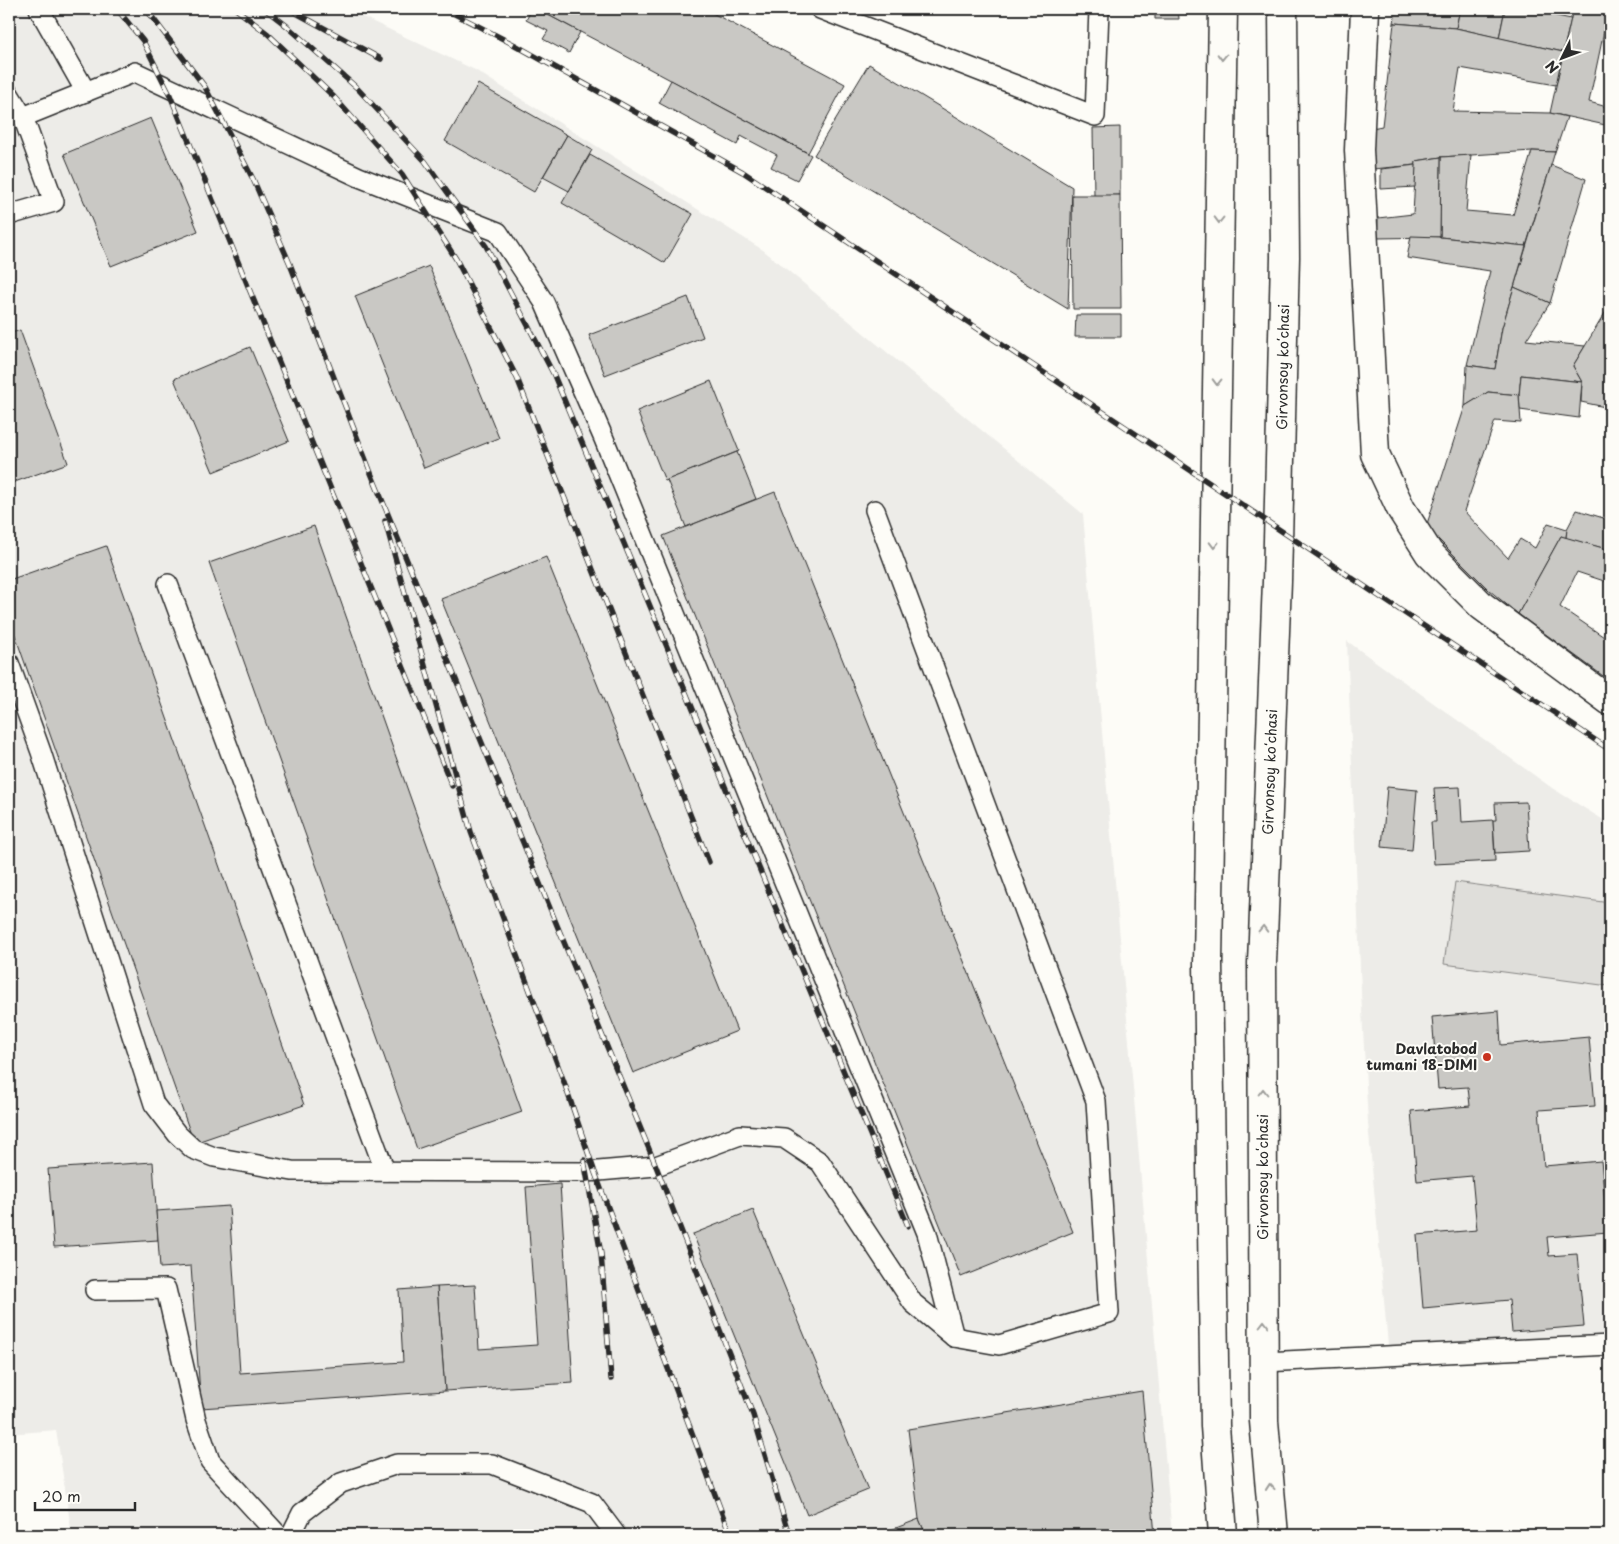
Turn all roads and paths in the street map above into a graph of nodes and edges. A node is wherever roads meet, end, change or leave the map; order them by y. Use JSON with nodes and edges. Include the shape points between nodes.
{"nodes":[{"id":1,"x":39,"y":9,"type":"edge"},
{"id":2,"x":820,"y":9,"type":"edge"},
{"id":3,"x":1100,"y":9,"type":"edge"},
{"id":4,"x":1223,"y":9,"type":"edge"},
{"id":5,"x":1283,"y":9,"type":"edge"},
{"id":6,"x":1365,"y":9,"type":"edge"},
{"id":7,"x":86,"y":92,"type":"junction"},
{"id":8,"x":9,"y":94,"type":"edge"},
{"id":9,"x":23,"y":117,"type":"junction"},
{"id":10,"x":9,"y":215,"type":"edge"},
{"id":11,"x":875,"y":510,"type":"dead end"},
{"id":12,"x":168,"y":584,"type":"dead end"},
{"id":13,"x":9,"y":663,"type":"edge"},
{"id":14,"x":1610,"y":701,"type":"edge"},
{"id":15,"x":385,"y":1171,"type":"junction"},
{"id":16,"x":95,"y":1290,"type":"dead end"},
{"id":17,"x":954,"y":1337,"type":"junction"},
{"id":18,"x":1610,"y":1345,"type":"edge"},
{"id":19,"x":1264,"y":1362,"type":"junction"},
{"id":20,"x":278,"y":1535,"type":"edge"},
{"id":21,"x":291,"y":1535,"type":"edge"},
{"id":22,"x":616,"y":1535,"type":"edge"},
{"id":23,"x":1223,"y":1535,"type":"edge"},
{"id":24,"x":1274,"y":1535,"type":"edge"}],
"edges":[{"from":1,"to":7,"type":"lane"},
{"from":2,"to":3,"type":"lane","via":[[1095,116]]},
{"from":4,"to":23,"type":"main road","one_way":true,"via":[[1208,964],[1215,1426]]},
{"from":19,"to":5,"type":"main road","name":"Girvonsoy koʻchasi","one_way":true,"via":[[1262,963],[1277,581],[1284,287]]},
{"from":6,"to":14,"type":"main road","via":[[1359,150],[1375,454],[1401,509],[1429,553],[1482,606]]},
{"from":7,"to":9,"type":"lane"},
{"from":7,"to":17,"type":"lane","via":[[135,72],[359,177],[498,232],[544,302],[604,439],[927,1233]]},
{"from":8,"to":9,"type":"lane"},
{"from":9,"to":10,"type":"lane","via":[[54,202]]},
{"from":11,"to":17,"type":"lane","via":[[1096,1101],[1109,1313],[999,1346]]},
{"from":12,"to":15,"type":"lane"},
{"from":13,"to":15,"type":"lane","via":[[41,752],[154,1104],[193,1149],[214,1157],[292,1171]]},
{"from":15,"to":17,"type":"lane","via":[[587,1172],[656,1166],[740,1135],[784,1138],[820,1162],[913,1303]]},
{"from":16,"to":20,"type":"lane","via":[[166,1289],[196,1420],[210,1461]]},
{"from":18,"to":19,"type":"lane"},
{"from":24,"to":19,"type":"main road","name":"Girvonsoy koʻchasi","one_way":true,"via":[[1264,1421]]},
{"from":21,"to":22,"type":"lane","via":[[302,1513],[341,1482],[397,1464],[492,1464],[592,1502]]}]}
